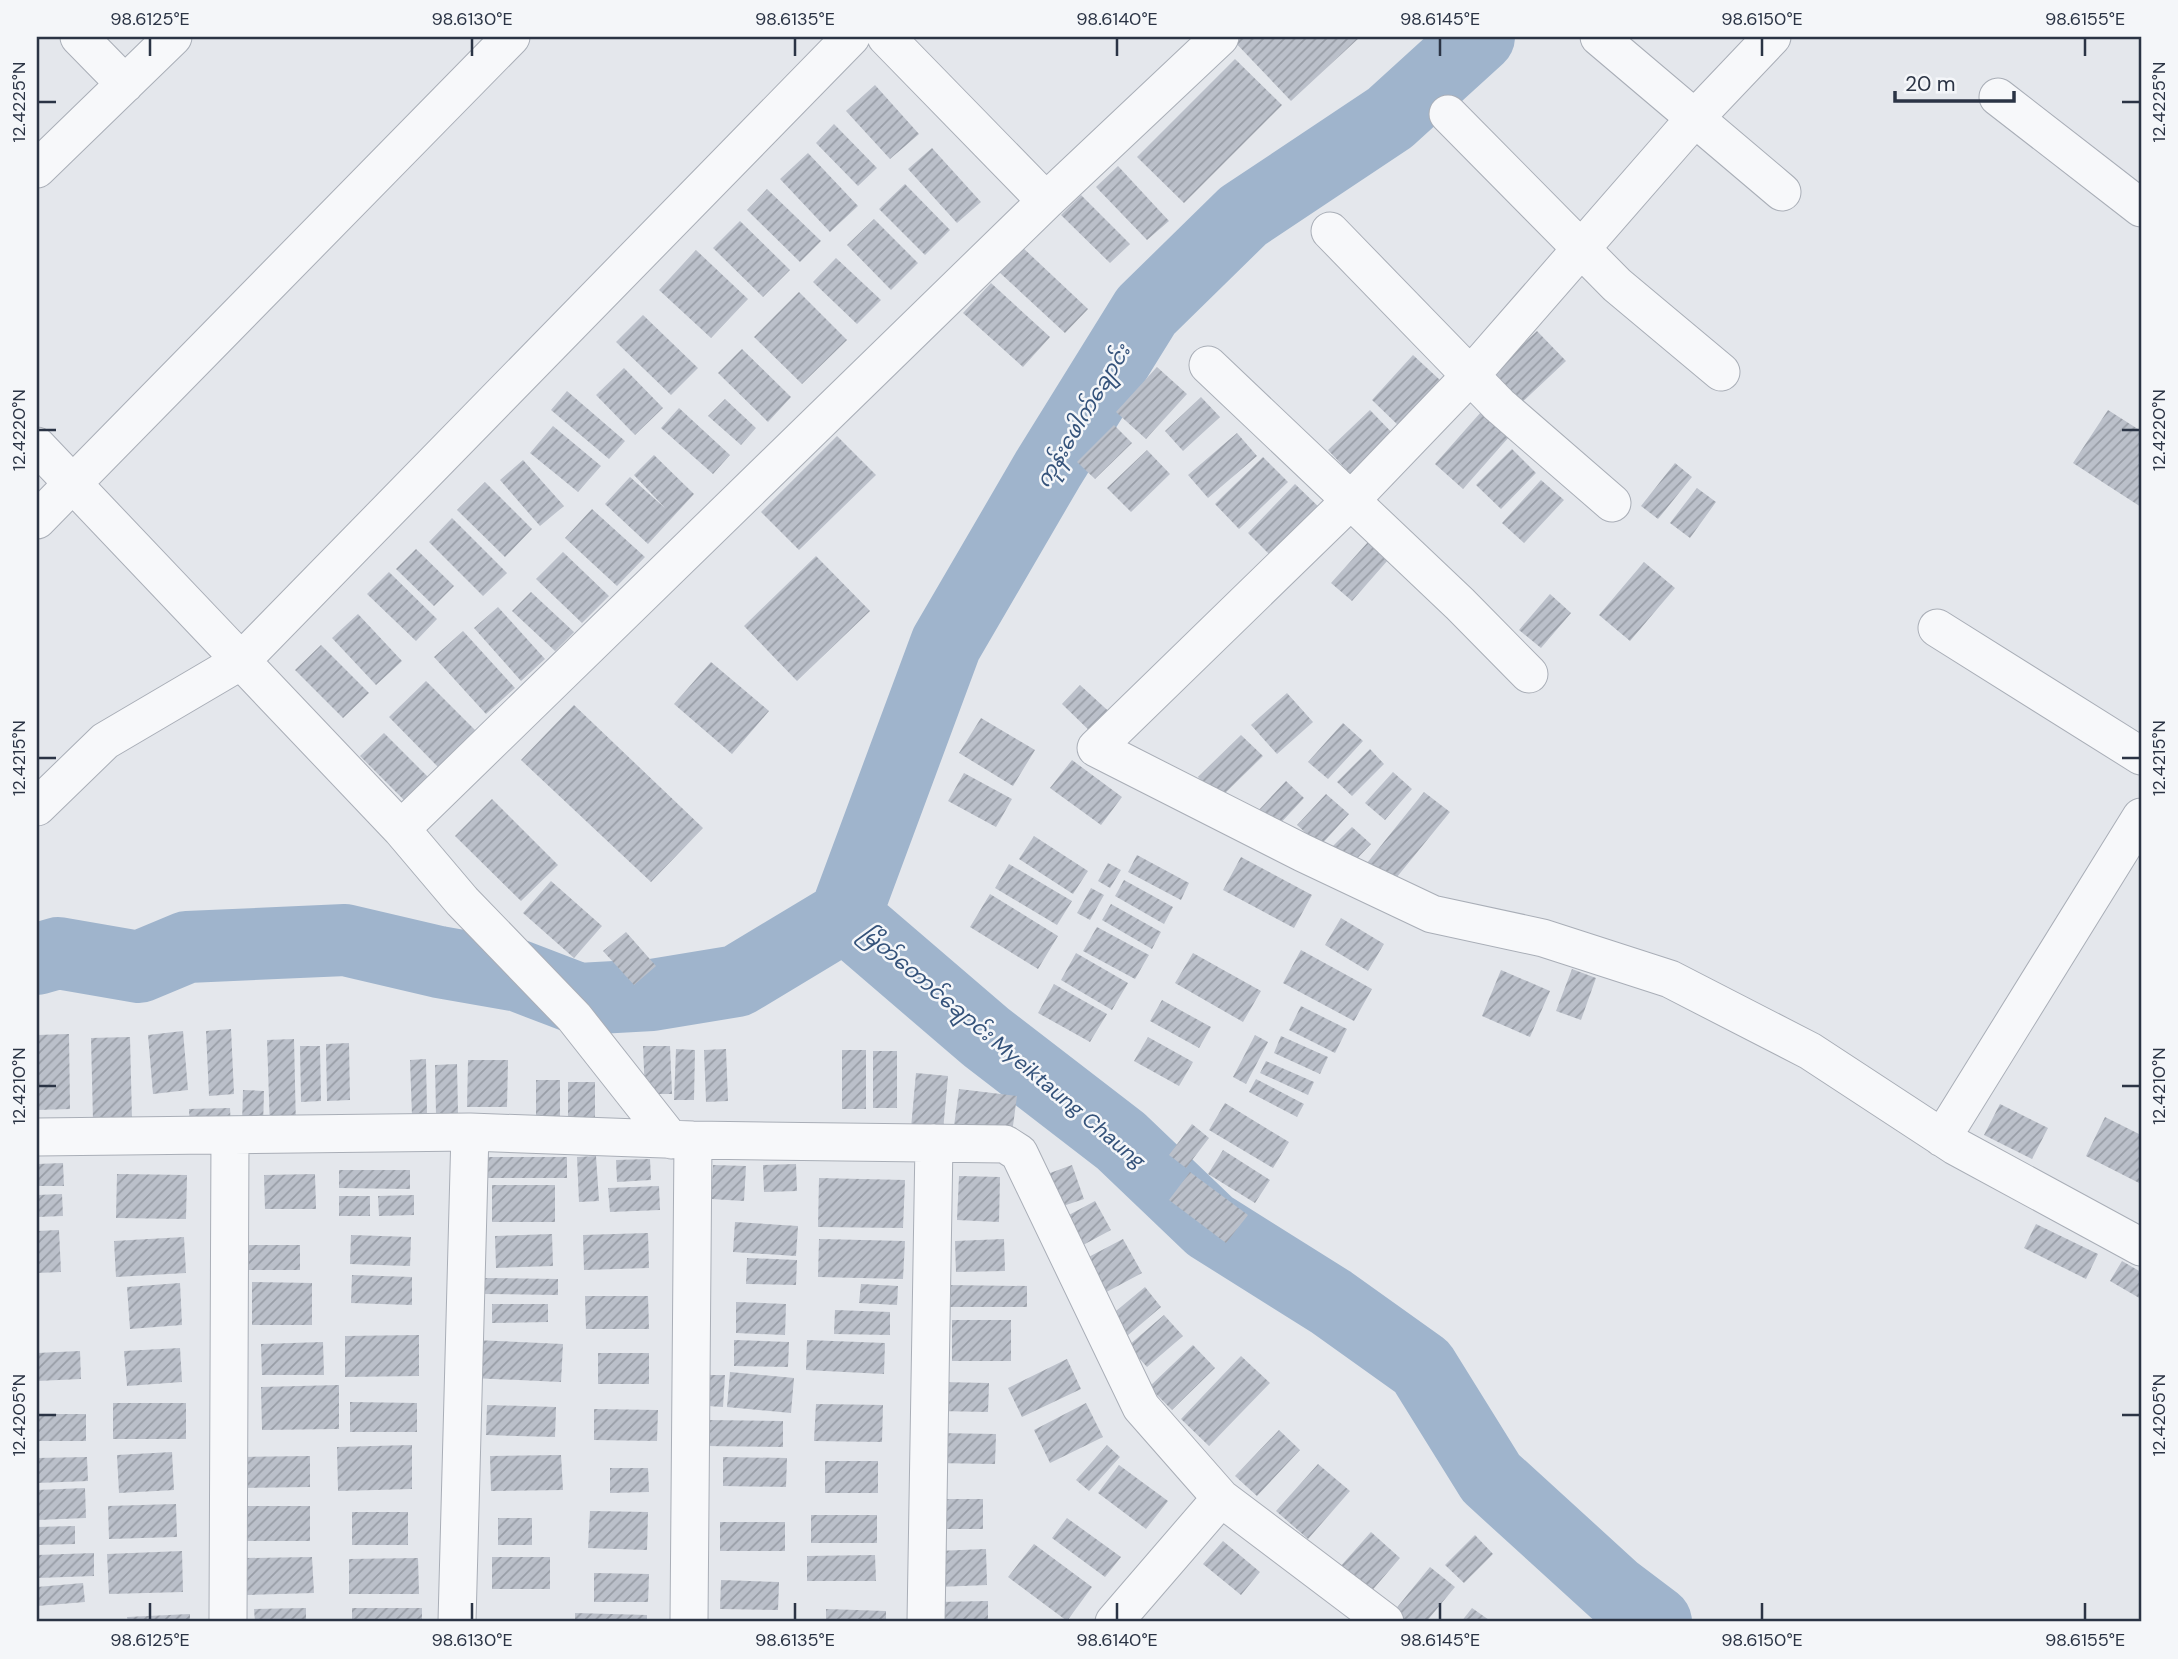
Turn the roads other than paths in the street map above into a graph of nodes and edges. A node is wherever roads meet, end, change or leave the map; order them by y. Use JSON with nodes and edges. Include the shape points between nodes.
{"nodes":[{"id":1,"x":79,"y":37,"type":"edge"},
{"id":2,"x":173,"y":37,"type":"edge"},
{"id":3,"x":511,"y":37,"type":"edge"},
{"id":4,"x":851,"y":37,"type":"edge"},
{"id":5,"x":886,"y":37,"type":"edge"},
{"id":6,"x":1220,"y":37,"type":"edge"},
{"id":7,"x":1599,"y":37,"type":"edge"},
{"id":8,"x":1772,"y":37,"type":"edge"},
{"id":9,"x":125,"y":84,"type":"junction"},
{"id":10,"x":1998,"y":97,"type":"dead end"},
{"id":11,"x":1448,"y":114,"type":"dead end"},
{"id":12,"x":1695,"y":118,"type":"junction"},
{"id":13,"x":37,"y":169,"type":"edge"},
{"id":14,"x":1782,"y":192,"type":"dead end"},
{"id":15,"x":1046,"y":201,"type":"junction"},
{"id":16,"x":2141,"y":208,"type":"edge"},
{"id":17,"x":1330,"y":231,"type":"dead end"},
{"id":18,"x":1581,"y":248,"type":"junction"},
{"id":19,"x":1208,"y":365,"type":"dead end"},
{"id":20,"x":1721,"y":372,"type":"dead end"},
{"id":21,"x":1470,"y":376,"type":"junction"},
{"id":22,"x":37,"y":446,"type":"edge"},
{"id":23,"x":73,"y":484,"type":"junction"},
{"id":24,"x":1351,"y":500,"type":"junction"},
{"id":25,"x":1612,"y":503,"type":"dead end"},
{"id":26,"x":37,"y":520,"type":"edge"},
{"id":27,"x":1937,"y":628,"type":"dead end"},
{"id":28,"x":241,"y":660,"type":"junction"},
{"id":29,"x":1529,"y":674,"type":"dead end"},
{"id":30,"x":2141,"y":756,"type":"edge"},
{"id":31,"x":37,"y":807,"type":"edge"},
{"id":32,"x":2141,"y":817,"type":"edge"},
{"id":33,"x":401,"y":829,"type":"junction"},
{"id":34,"x":470,"y":1132,"type":"junction"},
{"id":35,"x":230,"y":1135,"type":"junction"},
{"id":36,"x":37,"y":1137,"type":"edge"},
{"id":37,"x":1942,"y":1138,"type":"junction"},
{"id":38,"x":682,"y":1140,"type":"junction"},
{"id":39,"x":934,"y":1143,"type":"junction"},
{"id":40,"x":2141,"y":1247,"type":"edge"},
{"id":41,"x":1221,"y":1498,"type":"junction"},
{"id":42,"x":228,"y":1622,"type":"edge"},
{"id":43,"x":457,"y":1622,"type":"edge"},
{"id":44,"x":689,"y":1622,"type":"edge"},
{"id":45,"x":926,"y":1622,"type":"edge"},
{"id":46,"x":1114,"y":1622,"type":"edge"},
{"id":47,"x":1385,"y":1622,"type":"edge"}],
"edges":[{"from":1,"to":9,"type":"street"},
{"from":2,"to":9,"type":"street"},
{"from":3,"to":23,"type":"street"},
{"from":4,"to":28,"type":"street"},
{"from":5,"to":15,"type":"street"},
{"from":6,"to":15,"type":"street"},
{"from":7,"to":12,"type":"street"},
{"from":8,"to":12,"type":"street"},
{"from":9,"to":13,"type":"street"},
{"from":10,"to":16,"type":"street"},
{"from":11,"to":18,"type":"street"},
{"from":12,"to":14,"type":"street"},
{"from":12,"to":18,"type":"street"},
{"from":15,"to":33,"type":"street"},
{"from":17,"to":21,"type":"street"},
{"from":18,"to":20,"type":"street","via":[[1617,285]]},
{"from":18,"to":21,"type":"street"},
{"from":19,"to":24,"type":"street"},
{"from":21,"to":24,"type":"street"},
{"from":21,"to":25,"type":"street"},
{"from":22,"to":23,"type":"street"},
{"from":23,"to":26,"type":"street"},
{"from":23,"to":28,"type":"street"},
{"from":24,"to":29,"type":"street"},
{"from":24,"to":37,"type":"street","via":[[1096,748],[1432,915],[1543,938],[1670,979],[1810,1051]]},
{"from":27,"to":30,"type":"street"},
{"from":28,"to":31,"type":"street","via":[[105,741]]},
{"from":28,"to":33,"type":"street"},
{"from":32,"to":37,"type":"street"},
{"from":33,"to":38,"type":"street"},
{"from":34,"to":35,"type":"street"},
{"from":34,"to":38,"type":"street"},
{"from":34,"to":43,"type":"street"},
{"from":35,"to":36,"type":"street"},
{"from":35,"to":42,"type":"street"},
{"from":37,"to":40,"type":"street"},
{"from":38,"to":39,"type":"street"},
{"from":38,"to":44,"type":"street"},
{"from":39,"to":41,"type":"street","via":[[1004,1144],[1019,1153],[1141,1407]]},
{"from":39,"to":45,"type":"street"},
{"from":41,"to":46,"type":"street"},
{"from":41,"to":47,"type":"street"}]}
